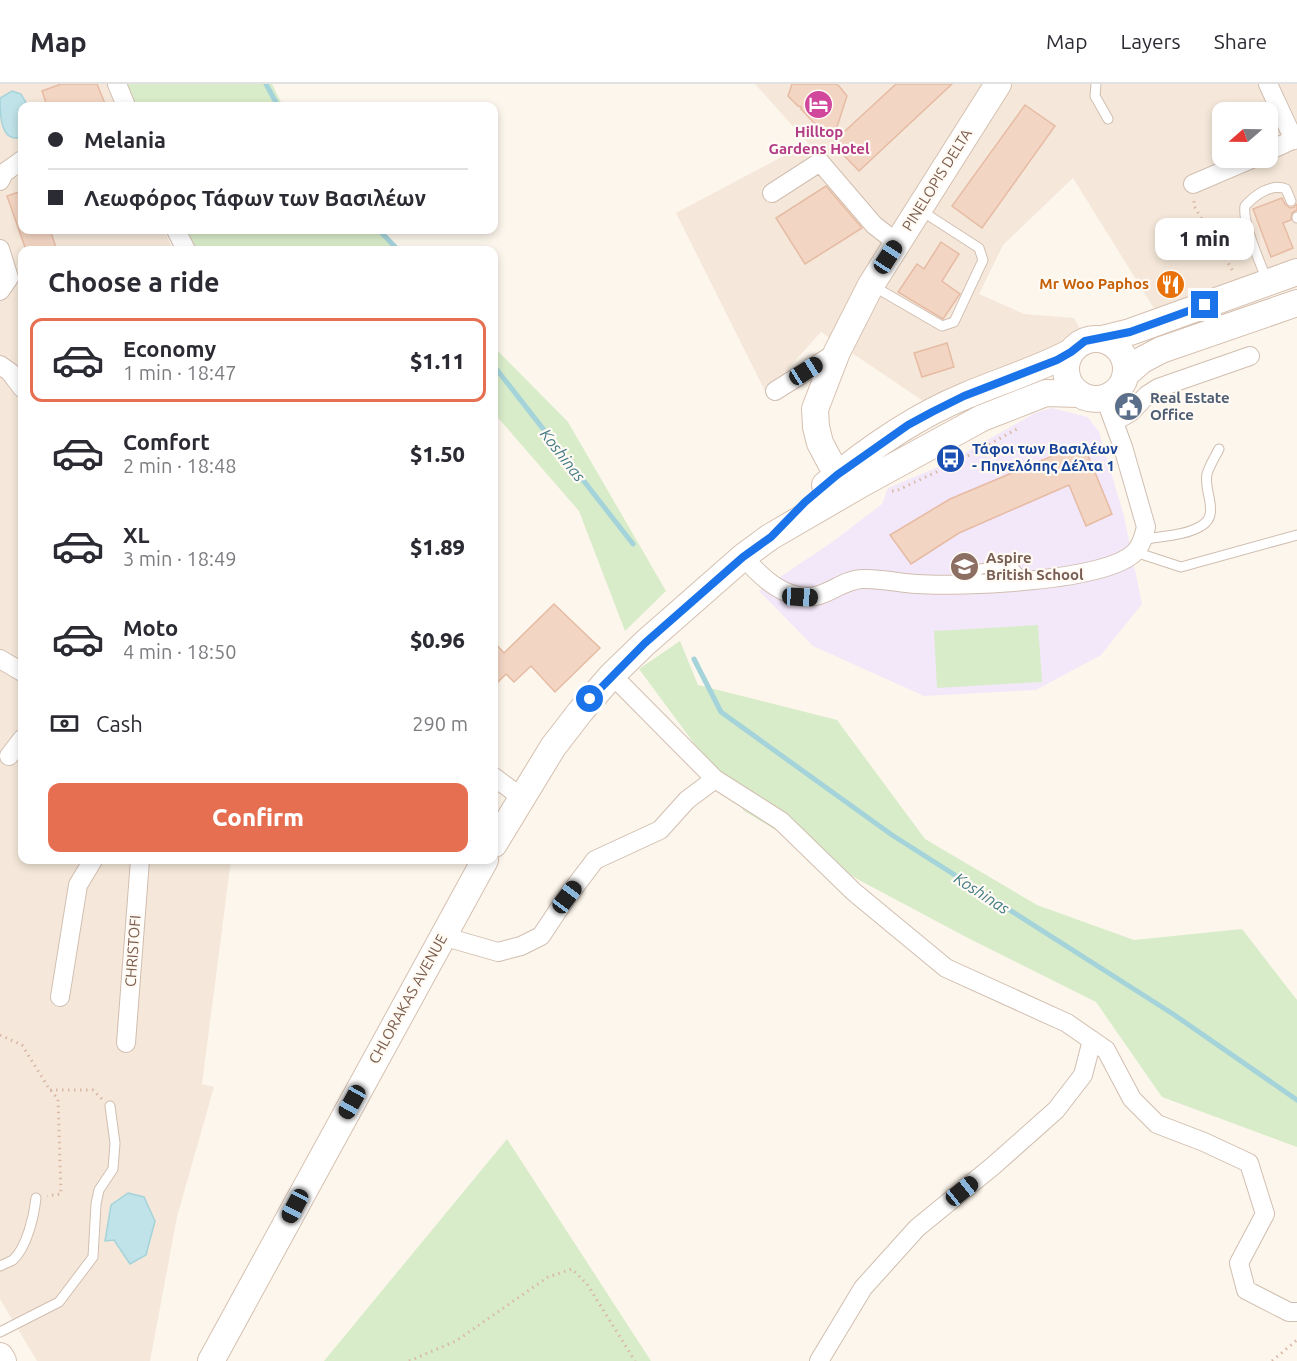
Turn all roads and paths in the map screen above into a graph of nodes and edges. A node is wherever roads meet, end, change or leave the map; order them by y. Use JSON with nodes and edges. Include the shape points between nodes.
{"nodes":[{"id":1,"x":117,"y":84,"type":"edge"},
{"id":2,"x":998,"y":84,"type":"edge"},
{"id":3,"x":1096,"y":84,"type":"edge"},
{"id":4,"x":1268,"y":84,"type":"edge"},
{"id":5,"x":124,"y":102,"type":"edge"},
{"id":6,"x":1108,"y":119,"type":"dead end"},
{"id":7,"x":1295,"y":139,"type":"edge"},
{"id":8,"x":1278,"y":147,"type":"edge"},
{"id":9,"x":18,"y":163,"type":"edge"},
{"id":10,"x":1231,"y":168,"type":"edge"},
{"id":11,"x":0,"y":181,"type":"edge"},
{"id":12,"x":1193,"y":184,"type":"joint"},
{"id":13,"x":772,"y":193,"type":"dead end"},
{"id":14,"x":1291,"y":201,"type":"dead end"},
{"id":15,"x":919,"y":209,"type":"junction"},
{"id":16,"x":897,"y":243,"type":"junction"},
{"id":17,"x":0,"y":249,"type":"edge"},
{"id":18,"x":1297,"y":273,"type":"edge"},
{"id":19,"x":871,"y":285,"type":"junction"},
{"id":20,"x":1256,"y":287,"type":"junction"},
{"id":21,"x":0,"y":291,"type":"edge"},
{"id":22,"x":1297,"y":303,"type":"edge"},
{"id":23,"x":1102,"y":339,"type":"junction"},
{"id":24,"x":837,"y":352,"type":"junction"},
{"id":25,"x":1071,"y":352,"type":"junction"},
{"id":26,"x":1250,"y":356,"type":"dead end"},
{"id":27,"x":0,"y":365,"type":"edge"},
{"id":28,"x":1126,"y":374,"type":"junction"},
{"id":29,"x":18,"y":383,"type":"edge"},
{"id":30,"x":775,"y":391,"type":"dead end"},
{"id":31,"x":1078,"y":393,"type":"junction"},
{"id":32,"x":1105,"y":398,"type":"junction"},
{"id":33,"x":1114,"y":422,"type":"junction"},
{"id":34,"x":1219,"y":449,"type":"dead end"},
{"id":35,"x":837,"y":475,"type":"junction"},
{"id":36,"x":1297,"y":535,"type":"edge"},
{"id":37,"x":771,"y":537,"type":"junction"},
{"id":38,"x":1139,"y":546,"type":"junction"},
{"id":39,"x":743,"y":557,"type":"junction"},
{"id":40,"x":0,"y":659,"type":"edge"},
{"id":41,"x":18,"y":670,"type":"edge"},
{"id":42,"x":612,"y":675,"type":"junction"},
{"id":43,"x":18,"y":744,"type":"edge"},
{"id":44,"x":9,"y":756,"type":"dead end"},
{"id":45,"x":715,"y":779,"type":"junction"},
{"id":46,"x":498,"y":780,"type":"edge"},
{"id":47,"x":521,"y":797,"type":"junction"},
{"id":48,"x":498,"y":837,"type":"edge"},
{"id":49,"x":91,"y":864,"type":"edge"},
{"id":50,"x":140,"y":864,"type":"edge"},
{"id":51,"x":483,"y":864,"type":"edge"},
{"id":52,"x":442,"y":936,"type":"junction"},
{"id":53,"x":60,"y":997,"type":"dead end"},
{"id":54,"x":0,"y":1035,"type":"edge"},
{"id":55,"x":1092,"y":1040,"type":"junction"},
{"id":56,"x":126,"y":1043,"type":"dead end"},
{"id":57,"x":51,"y":1090,"type":"junction"},
{"id":58,"x":110,"y":1106,"type":"joint"},
{"id":59,"x":36,"y":1198,"type":"joint"},
{"id":60,"x":0,"y":1266,"type":"edge"},
{"id":61,"x":1297,"y":1312,"type":"edge"},
{"id":62,"x":0,"y":1332,"type":"edge"},
{"id":63,"x":1297,"y":1340,"type":"edge"},
{"id":64,"x":0,"y":1356,"type":"edge"},
{"id":65,"x":3,"y":1361,"type":"edge"},
{"id":66,"x":211,"y":1361,"type":"edge"},
{"id":67,"x":409,"y":1361,"type":"edge"},
{"id":68,"x":635,"y":1361,"type":"edge"},
{"id":69,"x":819,"y":1361,"type":"edge"},
{"id":70,"x":1272,"y":1361,"type":"edge"}],
"edges":[{"from":1,"to":5,"type":"street"},
{"from":2,"to":15,"type":"main road","name":"PINELOPIS DELTA"},
{"from":3,"to":6,"type":"lane","via":[[1095,96]]},
{"from":4,"to":7,"type":"street"},
{"from":7,"to":8,"type":"street"},
{"from":9,"to":11,"type":"street"},
{"from":10,"to":12,"type":"street"},
{"from":12,"to":20,"type":"path","via":[[1194,206]]},
{"from":13,"to":16,"type":"street","via":[[820,162],[874,225]]},
{"from":14,"to":20,"type":"lane","via":[[1286,189],[1276,187],[1245,206]]},
{"from":15,"to":16,"type":"main road","name":"PINELOPIS DELTA"},
{"from":15,"to":19,"type":"lane","via":[[979,248],[983,260],[954,322],[942,326]]},
{"from":16,"to":19,"type":"main road","name":"PINELOPIS DELTA"},
{"from":17,"to":21,"type":"street","via":[[9,279]]},
{"from":18,"to":20,"type":"main road"},
{"from":19,"to":24,"type":"main road","name":"PINELOPIS DELTA"},
{"from":20,"to":23,"type":"main road"},
{"from":22,"to":28,"type":"main road","via":[[1161,350]]},
{"from":23,"to":25,"type":"main road","via":[[1085,341]]},
{"from":23,"to":28,"type":"main road","via":[[1118,348]]},
{"from":24,"to":30,"type":"street"},
{"from":24,"to":35,"type":"main road","name":"PINELOPIS DELTA","via":[[815,409],[820,443]]},
{"from":25,"to":31,"type":"main road","via":[[1067,378]]},
{"from":25,"to":35,"type":"main road","via":[[932,412]]},
{"from":26,"to":33,"type":"street","via":[[1158,388]]},
{"from":27,"to":29,"type":"street"},
{"from":28,"to":32,"type":"main road","via":[[1118,390]]},
{"from":31,"to":32,"type":"main road","via":[[1087,398]]},
{"from":31,"to":37,"type":"main road","via":[[1046,393],[982,418]]},
{"from":32,"to":33,"type":"street"},
{"from":33,"to":38,"type":"street","via":[[1144,516],[1146,527]]},
{"from":34,"to":38,"type":"lane","via":[[1207,472],[1211,512],[1206,522]]},
{"from":35,"to":37,"type":"main road"},
{"from":36,"to":38,"type":"lane","via":[[1181,567]]},
{"from":37,"to":39,"type":"main road"},
{"from":38,"to":39,"type":"street","via":[[1121,562],[1102,568],[1025,581],[958,585],[859,579],[813,597],[784,592]]},
{"from":39,"to":42,"type":"main road"},
{"from":40,"to":41,"type":"street"},
{"from":42,"to":45,"type":"street"},
{"from":42,"to":47,"type":"main road","via":[[553,747]]},
{"from":43,"to":44,"type":"street"},
{"from":45,"to":52,"type":"street","via":[[687,800],[660,830],[595,860],[541,936],[498,952]]},
{"from":45,"to":55,"type":"street","via":[[781,821],[854,892],[946,968],[1067,1023]]},
{"from":46,"to":47,"type":"street"},
{"from":47,"to":48,"type":"main road"},
{"from":49,"to":53,"type":"street","via":[[78,885]]},
{"from":50,"to":56,"type":"street","name":"CHRISTOFI"},
{"from":51,"to":52,"type":"main road","name":"CHLORAKAS AVENUE"},
{"from":52,"to":66,"type":"main road","name":"CHLORAKAS AVENUE"},
{"from":54,"to":57,"type":"path","via":[[22,1045]]},
{"from":55,"to":61,"type":"street","via":[[1106,1050],[1132,1099],[1157,1124],[1249,1163],[1265,1214],[1239,1263],[1246,1290],[1289,1312]]},
{"from":55,"to":69,"type":"street","via":[[1083,1076],[1056,1110],[917,1228],[863,1288]]},
{"from":57,"to":58,"type":"path","via":[[93,1090]]},
{"from":57,"to":59,"type":"path","via":[[58,1099],[61,1194]]},
{"from":58,"to":62,"type":"lane","via":[[115,1143],[113,1169],[99,1190],[93,1257],[58,1302]]},
{"from":59,"to":60,"type":"lane","via":[[28,1234],[14,1259]]},
{"from":63,"to":70,"type":"path"},
{"from":64,"to":65,"type":"main road"},
{"from":67,"to":68,"type":"path","via":[[456,1341],[548,1277],[572,1269],[587,1284]]}]}
